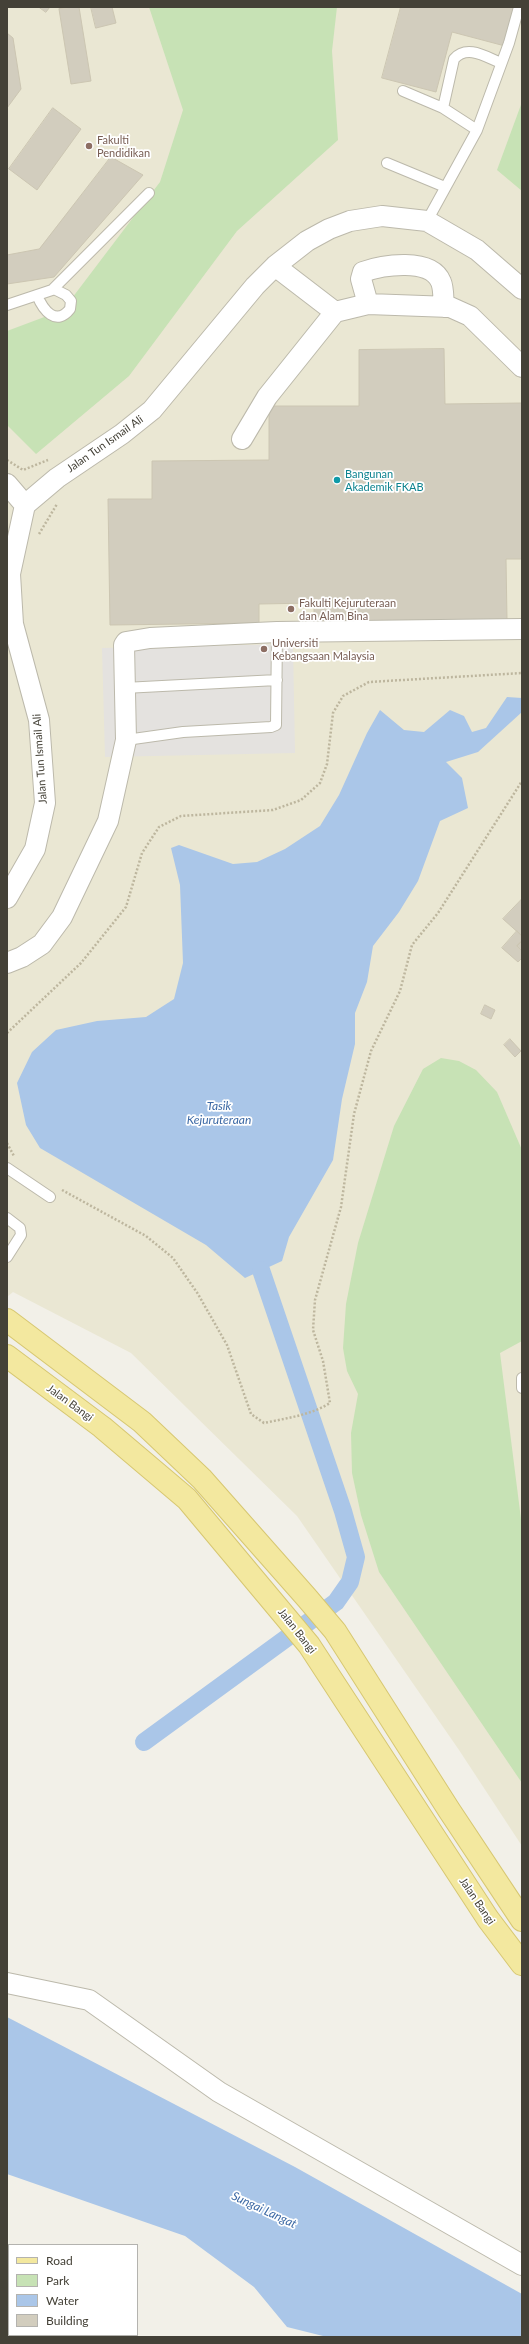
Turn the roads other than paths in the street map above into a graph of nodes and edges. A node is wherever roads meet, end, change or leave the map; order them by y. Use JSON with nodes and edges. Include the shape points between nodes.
{"nodes":[{"id":1,"x":519,"y":7,"type":"edge"},
{"id":2,"x":501,"y":62,"type":"junction"},
{"id":3,"x":403,"y":91,"type":"dead end"},
{"id":4,"x":443,"y":108,"type":"junction"},
{"id":5,"x":477,"y":130,"type":"junction"},
{"id":6,"x":387,"y":164,"type":"dead end"},
{"id":7,"x":445,"y":187,"type":"junction"},
{"id":8,"x":149,"y":193,"type":"dead end"},
{"id":9,"x":427,"y":221,"type":"junction"},
{"id":10,"x":275,"y":266,"type":"junction"},
{"id":11,"x":54,"y":288,"type":"junction"},
{"id":12,"x":522,"y":289,"type":"edge"},
{"id":13,"x":37,"y":295,"type":"junction"},
{"id":14,"x":368,"y":304,"type":"junction"},
{"id":15,"x":7,"y":305,"type":"edge"},
{"id":16,"x":444,"y":307,"type":"junction"},
{"id":17,"x":335,"y":312,"type":"junction"},
{"id":18,"x":522,"y":367,"type":"edge"},
{"id":19,"x":242,"y":439,"type":"dead end"},
{"id":20,"x":7,"y":484,"type":"edge"},
{"id":21,"x":25,"y":505,"type":"junction"},
{"id":22,"x":522,"y":629,"type":"edge"},
{"id":23,"x":277,"y":632,"type":"junction"},
{"id":24,"x":277,"y":680,"type":"junction"},
{"id":25,"x":124,"y":688,"type":"junction"},
{"id":26,"x":126,"y":740,"type":"junction"},
{"id":27,"x":7,"y":898,"type":"edge"},
{"id":28,"x":7,"y":963,"type":"edge"},
{"id":29,"x":7,"y":1168,"type":"edge"},
{"id":30,"x":50,"y":1198,"type":"dead end"},
{"id":31,"x":7,"y":1218,"type":"edge"},
{"id":32,"x":7,"y":1257,"type":"edge"},
{"id":33,"x":7,"y":1320,"type":"edge"},
{"id":34,"x":7,"y":1356,"type":"edge"},
{"id":35,"x":522,"y":1378,"type":"edge"},
{"id":36,"x":522,"y":1388,"type":"edge"},
{"id":37,"x":522,"y":1920,"type":"edge"},
{"id":38,"x":522,"y":1964,"type":"edge"},
{"id":39,"x":7,"y":1983,"type":"edge"},
{"id":40,"x":522,"y":2265,"type":"edge"}],
"edges":[{"from":1,"to":2,"type":"lane"},
{"from":2,"to":4,"type":"lane","via":[[471,51],[459,54],[454,59]]},
{"from":2,"to":5,"type":"lane"},
{"from":3,"to":4,"type":"lane"},
{"from":4,"to":5,"type":"lane"},
{"from":5,"to":7,"type":"lane"},
{"from":6,"to":7,"type":"lane"},
{"from":7,"to":9,"type":"lane"},
{"from":8,"to":11,"type":"lane"},
{"from":9,"to":10,"type":"street","name":"Jalan Tun Ismail Ali","via":[[382,216],[350,221],[307,241]]},
{"from":9,"to":12,"type":"street","name":"Jalan Tun Ismail Ali","via":[[477,250]]},
{"from":10,"to":17,"type":"street"},
{"from":10,"to":21,"type":"street","name":"Jalan Tun Ismail Ali","via":[[255,286],[152,410],[122,434],[68,470]]},
{"from":11,"to":13,"type":"lane"},
{"from":11,"to":13,"type":"lane","via":[[71,300],[70,309],[63,316],[52,316],[46,312]]},
{"from":13,"to":15,"type":"lane"},
{"from":14,"to":16,"type":"street"},
{"from":14,"to":16,"type":"street","via":[[361,279],[363,272],[377,267],[418,265],[433,272],[441,282]]},
{"from":14,"to":17,"type":"street"},
{"from":16,"to":18,"type":"street","via":[[470,316]]},
{"from":17,"to":19,"type":"street","via":[[268,397]]},
{"from":20,"to":21,"type":"street"},
{"from":21,"to":27,"type":"street","name":"Jalan Tun Ismail Ali","via":[[10,574],[13,624],[39,720],[45,803],[35,849]]},
{"from":22,"to":23,"type":"street"},
{"from":23,"to":24,"type":"lane"},
{"from":23,"to":25,"type":"street","via":[[132,640],[124,645]]},
{"from":24,"to":25,"type":"lane"},
{"from":24,"to":26,"type":"lane","via":[[277,720],[276,725],[271,727],[183,732]]},
{"from":25,"to":26,"type":"street"},
{"from":26,"to":28,"type":"street","via":[[108,821],[62,917],[42,944]]},
{"from":29,"to":30,"type":"lane"},
{"from":31,"to":32,"type":"lane","via":[[20,1228],[21,1235]]},
{"from":33,"to":37,"type":"main road","via":[[142,1422],[202,1479],[308,1598],[335,1631]]},
{"from":34,"to":38,"type":"main road","name":"Jalan Bangi","via":[[102,1426],[187,1499],[287,1616],[309,1645],[488,1919]]},
{"from":35,"to":36,"type":"lane"},
{"from":39,"to":40,"type":"street","via":[[89,2000],[219,2092]]}]}
